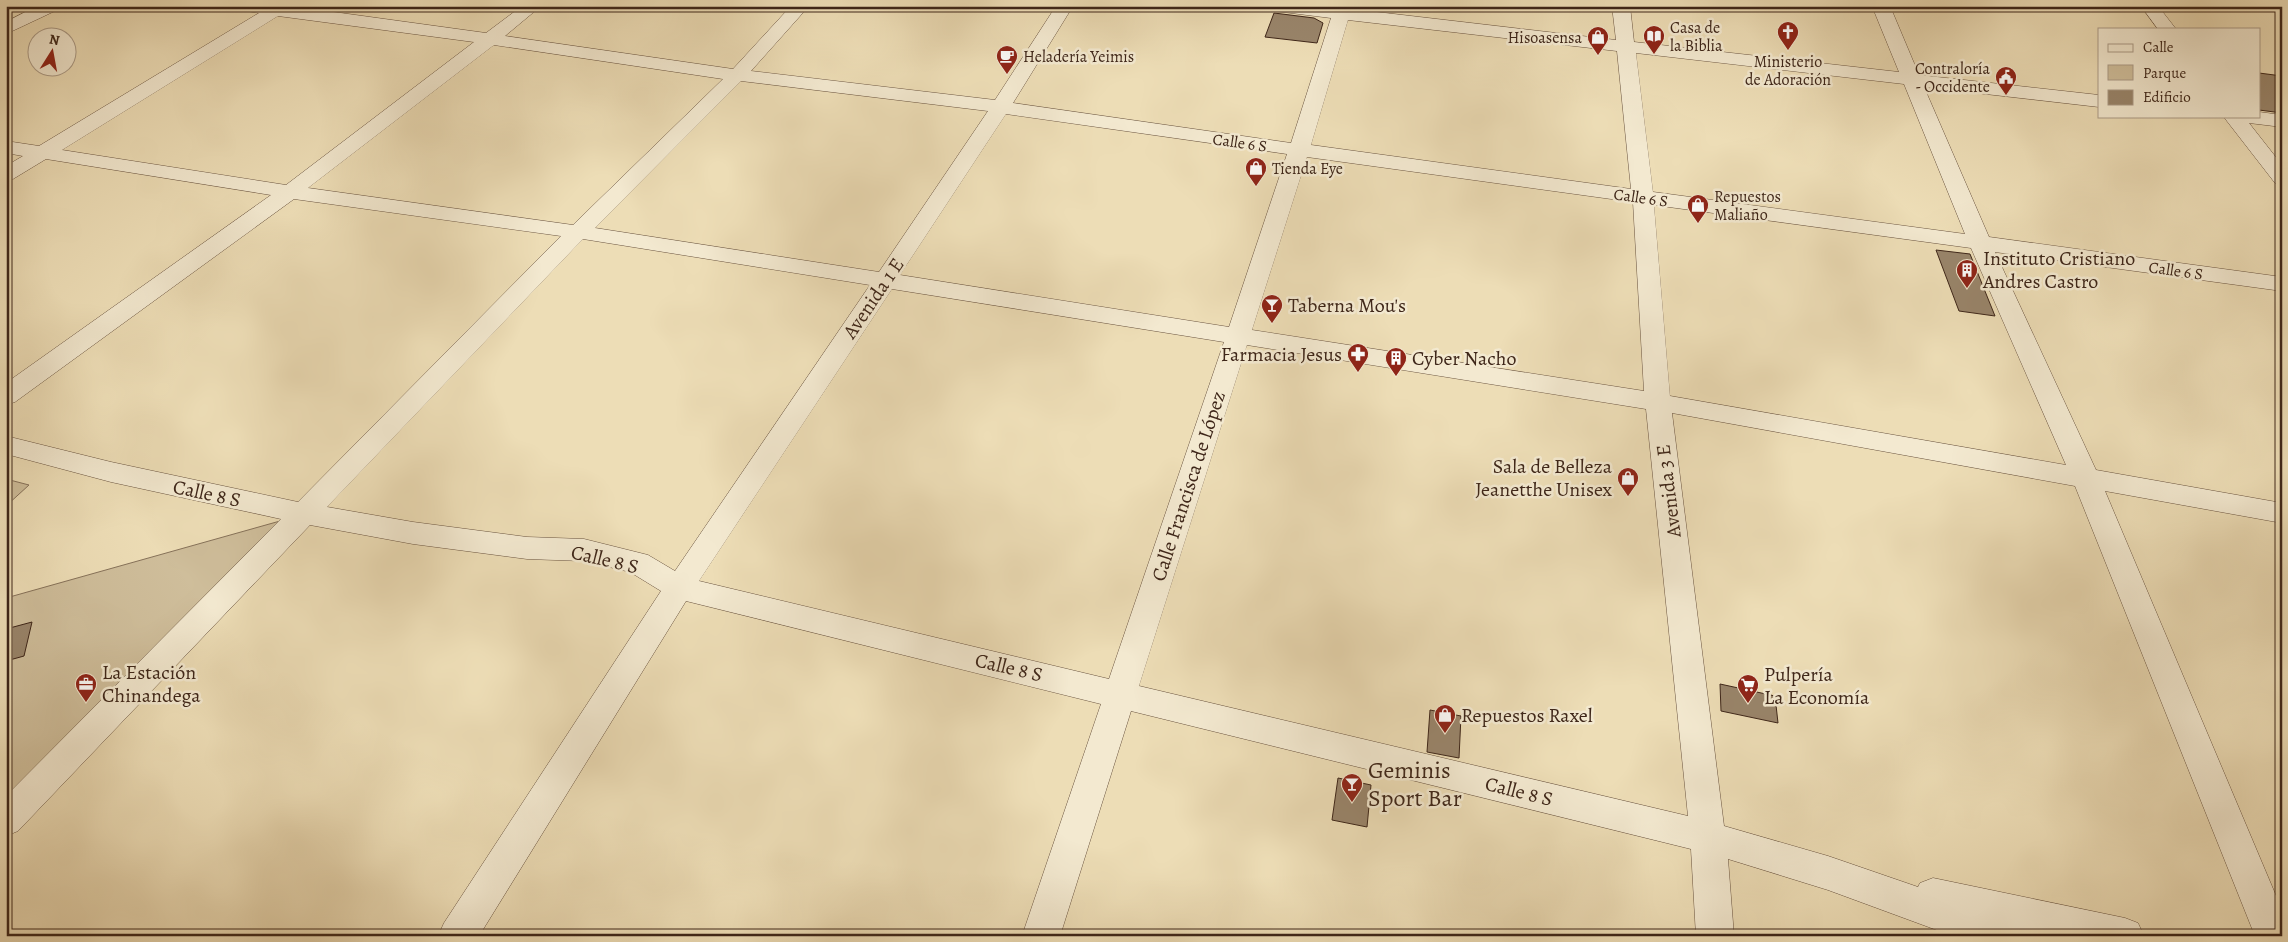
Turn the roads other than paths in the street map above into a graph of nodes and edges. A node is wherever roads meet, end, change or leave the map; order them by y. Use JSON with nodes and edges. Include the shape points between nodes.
{"nodes":[{"id":1,"x":51,"y":6,"type":"edge"},
{"id":2,"x":246,"y":6,"type":"edge"},
{"id":3,"x":533,"y":6,"type":"edge"},
{"id":4,"x":801,"y":6,"type":"edge"},
{"id":5,"x":1065,"y":6,"type":"edge"},
{"id":6,"x":1275,"y":6,"type":"edge"},
{"id":7,"x":1621,"y":6,"type":"edge"},
{"id":8,"x":1881,"y":6,"type":"edge"},
{"id":9,"x":2149,"y":6,"type":"edge"},
{"id":10,"x":279,"y":8,"type":"edge"},
{"id":11,"x":1342,"y":10,"type":"edge"},
{"id":12,"x":2166,"y":28,"type":"edge"},
{"id":13,"x":6,"y":29,"type":"edge"},
{"id":14,"x":490,"y":39,"type":"junction"},
{"id":15,"x":1625,"y":46,"type":"junction"},
{"id":16,"x":737,"y":75,"type":"junction"},
{"id":17,"x":1912,"y":80,"type":"junction"},
{"id":18,"x":2098,"y":101,"type":"edge"},
{"id":19,"x":1001,"y":107,"type":"junction"},
{"id":20,"x":2235,"y":118,"type":"edge"},
{"id":21,"x":2256,"y":118,"type":"edge"},
{"id":22,"x":2282,"y":121,"type":"edge"},
{"id":23,"x":6,"y":147,"type":"edge"},
{"id":24,"x":1299,"y":150,"type":"junction"},
{"id":25,"x":43,"y":152,"type":"junction"},
{"id":26,"x":6,"y":175,"type":"edge"},
{"id":27,"x":2282,"y":179,"type":"edge"},
{"id":28,"x":290,"y":192,"type":"junction"},
{"id":29,"x":1643,"y":197,"type":"junction"},
{"id":30,"x":578,"y":232,"type":"junction"},
{"id":31,"x":1980,"y":243,"type":"junction"},
{"id":32,"x":883,"y":281,"type":"junction"},
{"id":33,"x":2282,"y":284,"type":"edge"},
{"id":34,"x":1237,"y":337,"type":"junction"},
{"id":35,"x":6,"y":396,"type":"edge"},
{"id":36,"x":1658,"y":402,"type":"junction"},
{"id":37,"x":6,"y":445,"type":"edge"},
{"id":38,"x":2086,"y":478,"type":"junction"},
{"id":39,"x":2282,"y":513,"type":"edge"},
{"id":40,"x":305,"y":514,"type":"junction"},
{"id":41,"x":679,"y":588,"type":"junction"},
{"id":42,"x":1120,"y":694,"type":"junction"},
{"id":43,"x":6,"y":820,"type":"edge"},
{"id":44,"x":1708,"y":837,"type":"junction"},
{"id":45,"x":1828,"y":873,"type":"junction"},
{"id":46,"x":456,"y":936,"type":"edge"},
{"id":47,"x":1040,"y":936,"type":"edge"},
{"id":48,"x":1715,"y":936,"type":"edge"},
{"id":49,"x":2004,"y":936,"type":"edge"},
{"id":50,"x":2125,"y":936,"type":"edge"},
{"id":51,"x":2274,"y":936,"type":"edge"}],
"edges":[{"from":1,"to":13,"type":"street"},
{"from":2,"to":10,"type":"street","name":"Calle 6 S"},
{"from":3,"to":14,"type":"street"},
{"from":4,"to":16,"type":"street"},
{"from":5,"to":19,"type":"street","name":"Avenida 1 E"},
{"from":6,"to":11,"type":"street"},
{"from":7,"to":15,"type":"street","name":"Avenida 3 E"},
{"from":8,"to":17,"type":"street"},
{"from":9,"to":12,"type":"street"},
{"from":10,"to":14,"type":"street","name":"Calle 6 S"},
{"from":10,"to":25,"type":"street"},
{"from":11,"to":15,"type":"street"},
{"from":11,"to":24,"type":"street","name":"Calle Francisca de López"},
{"from":14,"to":16,"type":"street","name":"Calle 6 S"},
{"from":14,"to":28,"type":"street"},
{"from":15,"to":17,"type":"street"},
{"from":15,"to":29,"type":"street","name":"Avenida 3 E"},
{"from":16,"to":19,"type":"street","name":"Calle 6 S"},
{"from":16,"to":30,"type":"street"},
{"from":17,"to":18,"type":"street"},
{"from":17,"to":31,"type":"street"},
{"from":19,"to":24,"type":"street","name":"Calle 6 S"},
{"from":19,"to":32,"type":"street","name":"Avenida 1 E"},
{"from":20,"to":27,"type":"street"},
{"from":21,"to":22,"type":"street"},
{"from":23,"to":25,"type":"street"},
{"from":24,"to":29,"type":"street","name":"Calle 6 S"},
{"from":24,"to":34,"type":"street","name":"Calle Francisca de López"},
{"from":25,"to":26,"type":"street"},
{"from":25,"to":28,"type":"street"},
{"from":28,"to":30,"type":"street"},
{"from":28,"to":35,"type":"street"},
{"from":29,"to":31,"type":"street","name":"Calle 6 S"},
{"from":29,"to":36,"type":"street","name":"Avenida 3 E"},
{"from":30,"to":32,"type":"street"},
{"from":30,"to":40,"type":"street"},
{"from":31,"to":33,"type":"street","name":"Calle 6 S"},
{"from":31,"to":38,"type":"street"},
{"from":32,"to":34,"type":"street"},
{"from":32,"to":41,"type":"street","name":"Avenida 1 E"},
{"from":34,"to":36,"type":"street"},
{"from":34,"to":42,"type":"street","name":"Calle Francisca de López"},
{"from":36,"to":38,"type":"street"},
{"from":36,"to":44,"type":"street","name":"Avenida 3 E"},
{"from":37,"to":40,"type":"street","name":"Calle 8 S","via":[[111,472]]},
{"from":38,"to":39,"type":"street"},
{"from":38,"to":51,"type":"street"},
{"from":40,"to":41,"type":"street","name":"Calle 8 S","via":[[527,548],[584,550],[638,563]]},
{"from":40,"to":43,"type":"street"},
{"from":41,"to":42,"type":"street","name":"Calle 8 S"},
{"from":41,"to":46,"type":"street","name":"Avenida 1 E"},
{"from":42,"to":44,"type":"street","name":"Calle 8 S"},
{"from":42,"to":47,"type":"street","name":"Calle Francisca de López"},
{"from":44,"to":45,"type":"street","name":"Calle 8 S"},
{"from":44,"to":48,"type":"street","name":"Avenida 3 E"},
{"from":45,"to":49,"type":"street","name":"Calle 8 S"},
{"from":45,"to":50,"type":"street"}]}
